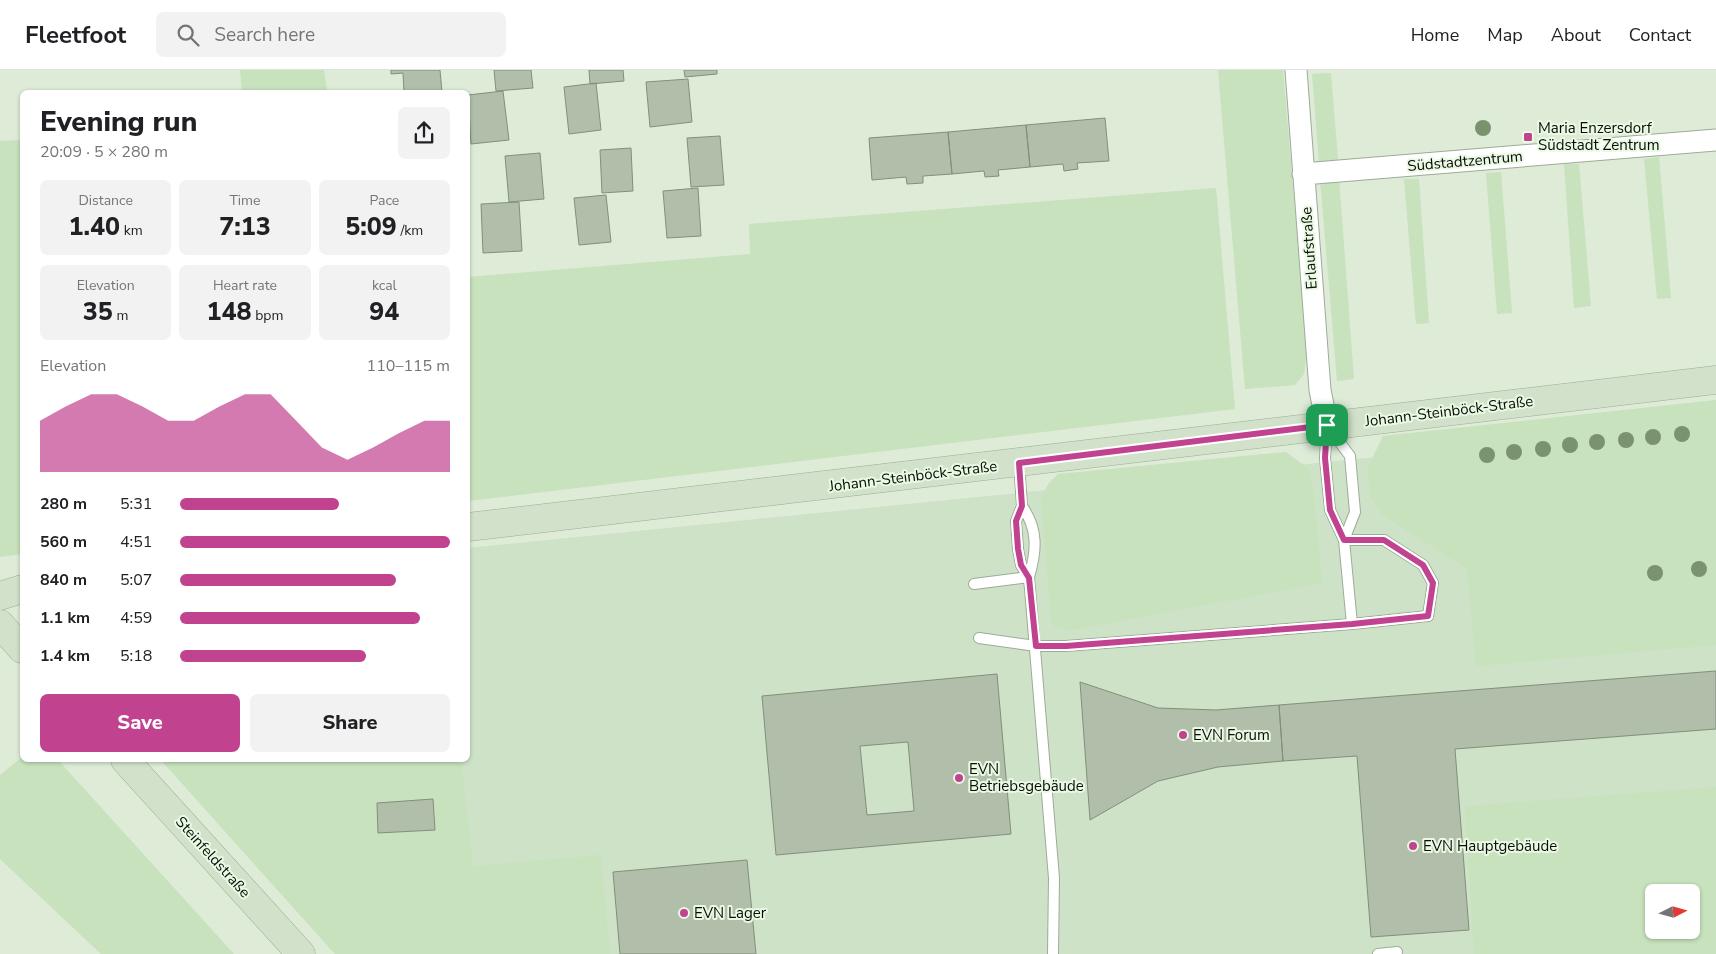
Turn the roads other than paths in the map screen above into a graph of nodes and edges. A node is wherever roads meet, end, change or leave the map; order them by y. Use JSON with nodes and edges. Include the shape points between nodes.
{"nodes":[{"id":1,"x":1296,"y":70,"type":"edge"},
{"id":2,"x":1716,"y":140,"type":"edge"},
{"id":3,"x":1304,"y":174,"type":"junction"},
{"id":4,"x":1716,"y":380,"type":"edge"},
{"id":5,"x":1327,"y":425,"type":"junction"},
{"id":6,"x":1019,"y":463,"type":"junction"},
{"id":7,"x":1022,"y":506,"type":"junction"},
{"id":8,"x":470,"y":527,"type":"edge"},
{"id":9,"x":1344,"y":540,"type":"junction"},
{"id":10,"x":1029,"y":578,"type":"junction"},
{"id":11,"x":974,"y":584,"type":"dead end"},
{"id":12,"x":20,"y":590,"type":"edge"},
{"id":13,"x":0,"y":596,"type":"edge"},
{"id":14,"x":0,"y":624,"type":"edge"},
{"id":15,"x":1352,"y":624,"type":"junction"},
{"id":16,"x":979,"y":638,"type":"dead end"},
{"id":17,"x":20,"y":646,"type":"edge"},
{"id":18,"x":1036,"y":646,"type":"junction"},
{"id":19,"x":127,"y":762,"type":"edge"},
{"id":20,"x":1398,"y":952,"type":"dead end"},
{"id":21,"x":301,"y":954,"type":"edge"},
{"id":22,"x":1053,"y":954,"type":"edge"},
{"id":23,"x":1378,"y":954,"type":"edge"}],
"edges":[{"from":1,"to":3,"type":"street","name":"Erlaufstraße"},
{"from":2,"to":3,"type":"street","name":"Südstadtzentrum"},
{"from":3,"to":5,"type":"street","name":"Erlaufstraße","via":[[1320,390]]},
{"from":4,"to":5,"type":"street","name":"Johann-Steinböck-Straße"},
{"from":5,"to":6,"type":"street","name":"Johann-Steinböck-Straße"},
{"from":5,"to":9,"type":"lane","via":[[1325,458],[1330,510]]},
{"from":5,"to":9,"type":"lane","via":[[1350,456],[1355,512]]},
{"from":6,"to":7,"type":"lane"},
{"from":6,"to":8,"type":"street","name":"Johann-Steinböck-Straße"},
{"from":7,"to":10,"type":"lane","via":[[1016,521],[1018,549],[1021,565]]},
{"from":7,"to":10,"type":"lane","via":[[1032,521],[1035,558]]},
{"from":9,"to":15,"type":"lane"},
{"from":9,"to":15,"type":"lane","via":[[1384,540],[1423,565],[1433,583],[1428,616]]},
{"from":10,"to":11,"type":"lane"},
{"from":10,"to":18,"type":"lane"},
{"from":12,"to":13,"type":"street"},
{"from":14,"to":17,"type":"street"},
{"from":15,"to":18,"type":"lane"},
{"from":16,"to":18,"type":"lane"},
{"from":18,"to":22,"type":"lane","via":[[1054,878]]},
{"from":19,"to":21,"type":"street","name":"Steinfeldstraße"},
{"from":20,"to":23,"type":"lane"}]}
